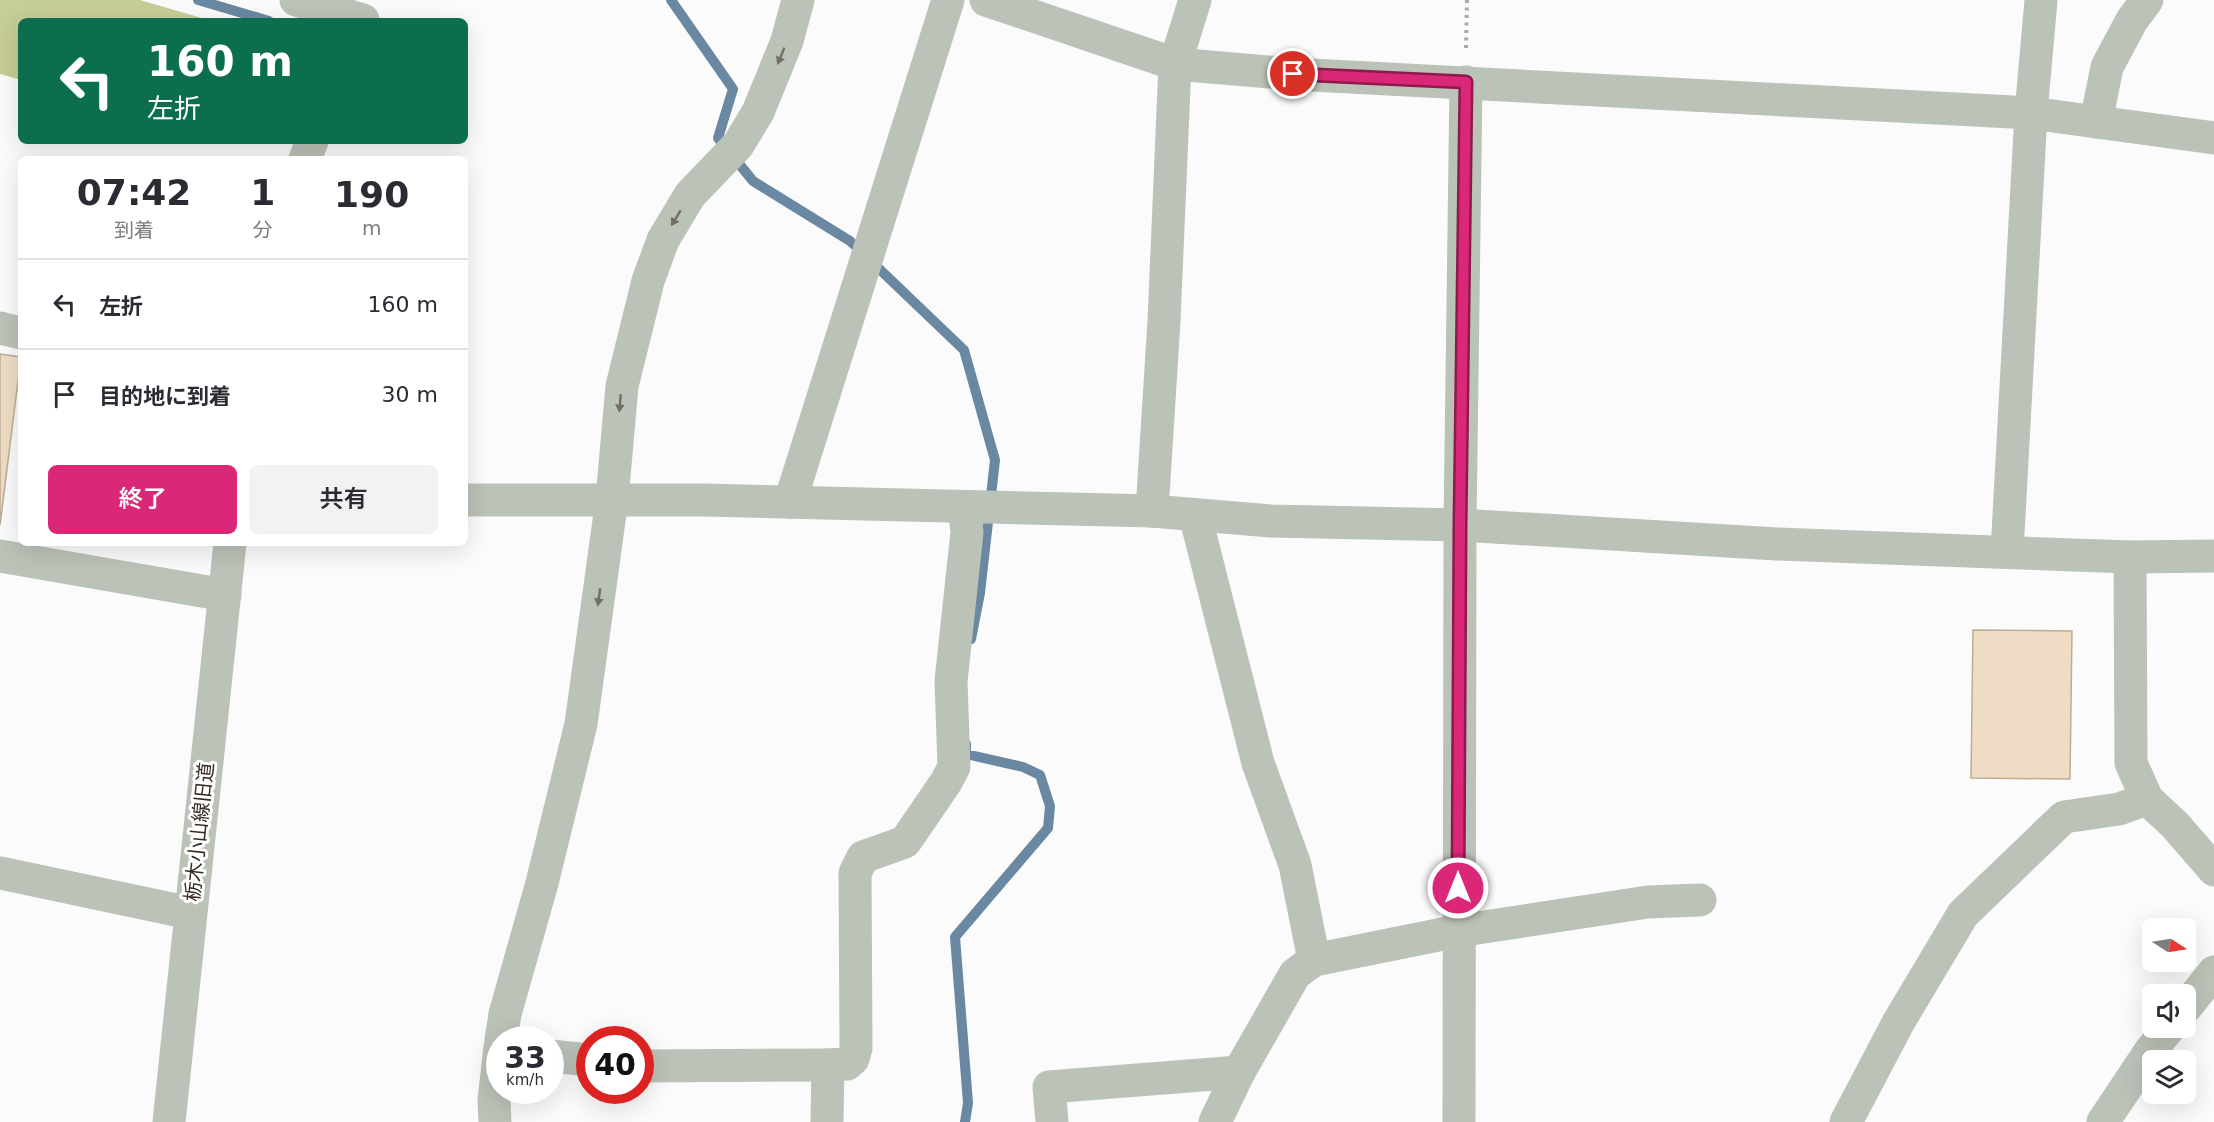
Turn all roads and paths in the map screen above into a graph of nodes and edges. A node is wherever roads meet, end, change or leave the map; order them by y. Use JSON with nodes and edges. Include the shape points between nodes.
{"nodes":[{"id":1,"x":296,"y":0,"type":"edge"},
{"id":2,"x":798,"y":0,"type":"edge"},
{"id":3,"x":948,"y":0,"type":"edge"},
{"id":4,"x":987,"y":0,"type":"edge"},
{"id":5,"x":1195,"y":0,"type":"edge"},
{"id":6,"x":1467,"y":0,"type":"edge"},
{"id":7,"x":2041,"y":0,"type":"edge"},
{"id":8,"x":2147,"y":0,"type":"edge"},
{"id":9,"x":365,"y":14,"type":"edge"},
{"id":10,"x":1175,"y":64,"type":"junction"},
{"id":11,"x":1466,"y":82,"type":"junction"},
{"id":12,"x":2031,"y":113,"type":"junction"},
{"id":13,"x":2096,"y":122,"type":"junction"},
{"id":14,"x":2214,"y":138,"type":"edge"},
{"id":15,"x":0,"y":328,"type":"edge"},
{"id":16,"x":18,"y":332,"type":"edge"},
{"id":17,"x":612,"y":499,"type":"junction"},
{"id":18,"x":468,"y":500,"type":"edge"},
{"id":19,"x":790,"y":502,"type":"junction"},
{"id":20,"x":969,"y":507,"type":"junction"},
{"id":21,"x":1152,"y":511,"type":"junction"},
{"id":22,"x":1194,"y":515,"type":"junction"},
{"id":23,"x":1460,"y":525,"type":"junction"},
{"id":24,"x":230,"y":546,"type":"edge"},
{"id":25,"x":2007,"y":552,"type":"junction"},
{"id":26,"x":0,"y":556,"type":"edge"},
{"id":27,"x":2130,"y":556,"type":"junction"},
{"id":28,"x":2214,"y":556,"type":"edge"},
{"id":29,"x":225,"y":595,"type":"junction"},
{"id":30,"x":2147,"y":799,"type":"junction"},
{"id":31,"x":2214,"y":870,"type":"edge"},
{"id":32,"x":0,"y":873,"type":"edge"},
{"id":33,"x":1700,"y":900,"type":"dead end"},
{"id":34,"x":190,"y":913,"type":"junction"},
{"id":35,"x":1458,"y":932,"type":"junction"},
{"id":36,"x":1314,"y":960,"type":"junction"},
{"id":37,"x":2214,"y":972,"type":"edge"},
{"id":38,"x":2196,"y":994,"type":"edge"},
{"id":39,"x":503,"y":1026,"type":"edge"},
{"id":40,"x":2161,"y":1038,"type":"edge"},
{"id":41,"x":828,"y":1065,"type":"junction"},
{"id":42,"x":654,"y":1066,"type":"edge"},
{"id":43,"x":1239,"y":1072,"type":"junction"},
{"id":44,"x":494,"y":1104,"type":"edge"},
{"id":45,"x":170,"y":1122,"type":"edge"},
{"id":46,"x":495,"y":1122,"type":"edge"},
{"id":47,"x":827,"y":1122,"type":"edge"},
{"id":48,"x":1052,"y":1122,"type":"edge"},
{"id":49,"x":1215,"y":1122,"type":"edge"},
{"id":50,"x":1459,"y":1122,"type":"edge"},
{"id":51,"x":1846,"y":1122,"type":"edge"},
{"id":52,"x":2103,"y":1122,"type":"edge"}],
"edges":[{"from":1,"to":9,"type":"street"},
{"from":2,"to":17,"type":"street","one_way":true,"via":[[787,41],[758,112],[738,145],[690,195],[663,240],[648,281],[622,386]]},
{"from":3,"to":19,"type":"street"},
{"from":4,"to":10,"type":"street"},
{"from":5,"to":10,"type":"street"},
{"from":6,"to":11,"type":"path"},
{"from":7,"to":12,"type":"street"},
{"from":8,"to":13,"type":"street","via":[[2107,67]]},
{"from":10,"to":11,"type":"street"},
{"from":10,"to":21,"type":"street"},
{"from":11,"to":12,"type":"street"},
{"from":11,"to":23,"type":"street"},
{"from":12,"to":13,"type":"street"},
{"from":12,"to":25,"type":"street"},
{"from":13,"to":14,"type":"street"},
{"from":15,"to":16,"type":"street"},
{"from":17,"to":18,"type":"street"},
{"from":17,"to":19,"type":"street"},
{"from":17,"to":39,"type":"street","one_way":true,"via":[[581,724]]},
{"from":19,"to":20,"type":"street"},
{"from":20,"to":21,"type":"street"},
{"from":20,"to":41,"type":"street","via":[[951,681],[954,766],[906,842],[863,856],[855,873],[856,1048],[854,1059],[847,1064]]},
{"from":21,"to":22,"type":"street"},
{"from":22,"to":23,"type":"street","via":[[1271,521]]},
{"from":22,"to":36,"type":"street","via":[[1258,763],[1295,865]]},
{"from":23,"to":25,"type":"street","via":[[1777,544]]},
{"from":23,"to":35,"type":"street"},
{"from":24,"to":29,"type":"street","name":"栃木小山線旧道"},
{"from":25,"to":27,"type":"street"},
{"from":26,"to":29,"type":"street"},
{"from":27,"to":28,"type":"street"},
{"from":27,"to":30,"type":"street","via":[[2131,764]]},
{"from":29,"to":34,"type":"street","name":"栃木小山線旧道"},
{"from":30,"to":31,"type":"street"},
{"from":30,"to":51,"type":"street","via":[[2119,809],[2064,817],[1962,914]]},
{"from":32,"to":34,"type":"street"},
{"from":33,"to":35,"type":"street","via":[[1648,902]]},
{"from":34,"to":45,"type":"street","name":"栃木小山線旧道"},
{"from":35,"to":36,"type":"street"},
{"from":35,"to":50,"type":"street"},
{"from":36,"to":43,"type":"street","via":[[1295,974]]},
{"from":37,"to":38,"type":"street"},
{"from":40,"to":52,"type":"street"},
{"from":41,"to":42,"type":"street"},
{"from":41,"to":47,"type":"street"},
{"from":43,"to":48,"type":"street","via":[[1049,1086]]},
{"from":43,"to":49,"type":"street"},
{"from":44,"to":46,"type":"street"}]}
